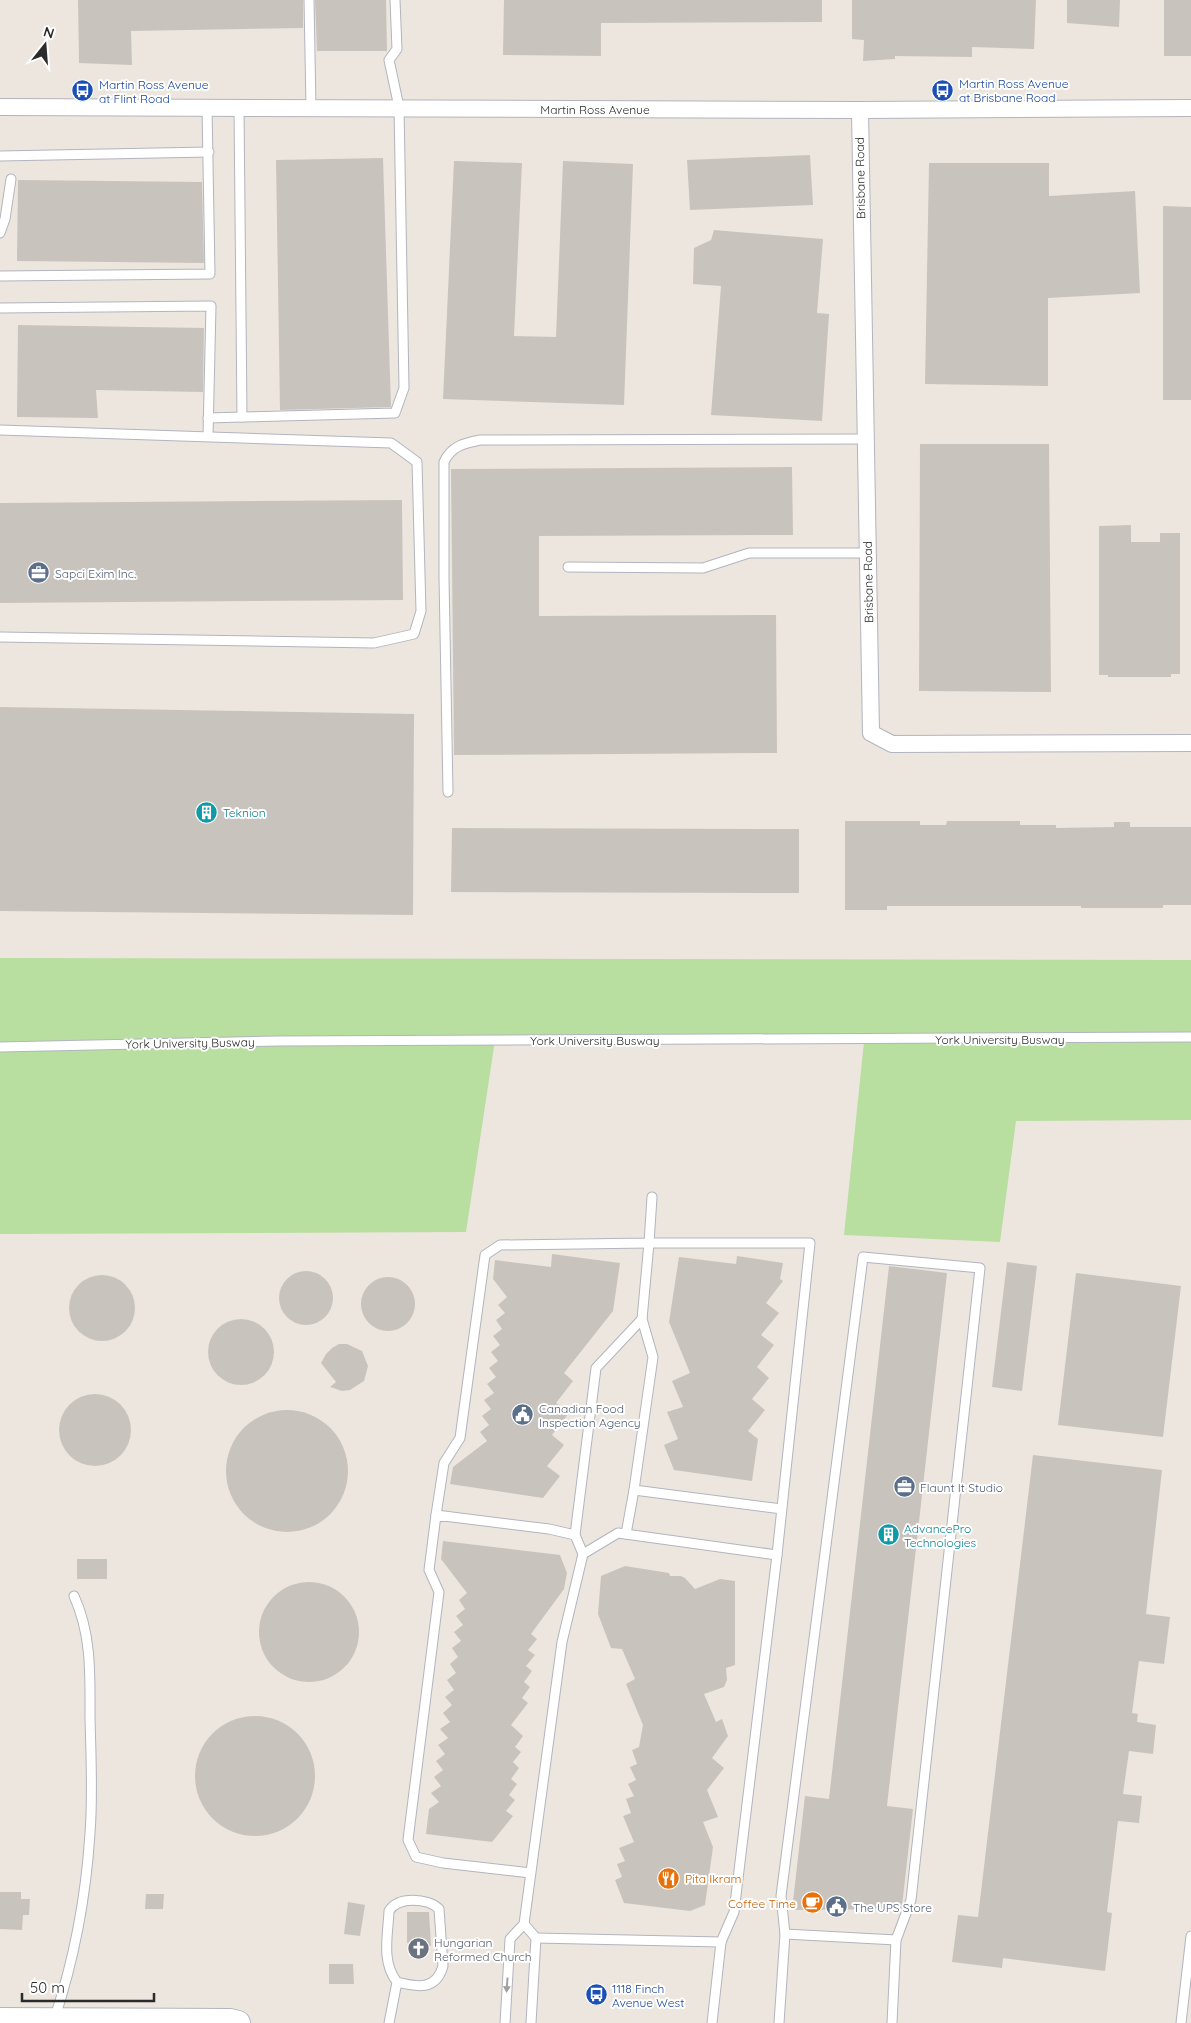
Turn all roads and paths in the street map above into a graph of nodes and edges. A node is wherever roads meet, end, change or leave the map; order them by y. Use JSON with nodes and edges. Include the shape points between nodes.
{"nodes":[{"id":1,"x":309,"y":0,"type":"edge"},
{"id":2,"x":395,"y":0,"type":"edge"},
{"id":3,"x":0,"y":107,"type":"edge"},
{"id":4,"x":399,"y":107,"type":"junction"},
{"id":5,"x":207,"y":108,"type":"junction"},
{"id":6,"x":239,"y":108,"type":"junction"},
{"id":7,"x":311,"y":108,"type":"junction"},
{"id":8,"x":1191,"y":108,"type":"edge"},
{"id":9,"x":860,"y":110,"type":"junction"},
{"id":10,"x":209,"y":152,"type":"junction"},
{"id":11,"x":0,"y":156,"type":"edge"},
{"id":12,"x":11,"y":179,"type":"dead end"},
{"id":13,"x":0,"y":233,"type":"edge"},
{"id":14,"x":0,"y":276,"type":"edge"},
{"id":15,"x":0,"y":308,"type":"edge"},
{"id":16,"x":242,"y":417,"type":"junction"},
{"id":17,"x":208,"y":418,"type":"junction"},
{"id":18,"x":0,"y":430,"type":"edge"},
{"id":19,"x":208,"y":436,"type":"junction"},
{"id":20,"x":866,"y":438,"type":"junction"},
{"id":21,"x":868,"y":554,"type":"junction"},
{"id":22,"x":568,"y":567,"type":"dead end"},
{"id":23,"x":0,"y":638,"type":"edge"},
{"id":24,"x":1191,"y":743,"type":"edge"},
{"id":25,"x":448,"y":792,"type":"dead end"},
{"id":26,"x":1191,"y":1037,"type":"edge"},
{"id":27,"x":0,"y":1046,"type":"edge"},
{"id":28,"x":652,"y":1197,"type":"dead end"},
{"id":29,"x":650,"y":1243,"type":"junction"},
{"id":30,"x":642,"y":1319,"type":"junction"},
{"id":31,"x":634,"y":1490,"type":"junction"},
{"id":32,"x":782,"y":1509,"type":"junction"},
{"id":33,"x":436,"y":1515,"type":"junction"},
{"id":34,"x":626,"y":1534,"type":"junction"},
{"id":35,"x":575,"y":1535,"type":"junction"},
{"id":36,"x":583,"y":1554,"type":"junction"},
{"id":37,"x":777,"y":1555,"type":"junction"},
{"id":38,"x":74,"y":1596,"type":"dead end"},
{"id":39,"x":531,"y":1873,"type":"junction"},
{"id":40,"x":524,"y":1924,"type":"junction"},
{"id":41,"x":785,"y":1934,"type":"junction"},
{"id":42,"x":1191,"y":1936,"type":"edge"},
{"id":43,"x":536,"y":1938,"type":"junction"},
{"id":44,"x":896,"y":1940,"type":"junction"},
{"id":45,"x":721,"y":1942,"type":"junction"},
{"id":46,"x":1190,"y":1954,"type":"edge"},
{"id":47,"x":396,"y":1982,"type":"junction"},
{"id":48,"x":0,"y":2020,"type":"edge"},
{"id":49,"x":54,"y":2022,"type":"edge"},
{"id":50,"x":238,"y":2023,"type":"edge"},
{"id":51,"x":389,"y":2023,"type":"edge"},
{"id":52,"x":505,"y":2023,"type":"edge"},
{"id":53,"x":531,"y":2023,"type":"edge"},
{"id":54,"x":712,"y":2023,"type":"edge"},
{"id":55,"x":779,"y":2023,"type":"edge"},
{"id":56,"x":892,"y":2023,"type":"edge"},
{"id":57,"x":1181,"y":2023,"type":"edge"}],
"edges":[{"from":1,"to":7,"type":"lane"},
{"from":2,"to":4,"type":"lane","via":[[396,49],[388,60]]},
{"from":3,"to":5,"type":"street","name":"Martin Ross Avenue"},
{"from":4,"to":7,"type":"street","name":"Martin Ross Avenue"},
{"from":4,"to":9,"type":"street","name":"Martin Ross Avenue"},
{"from":4,"to":16,"type":"lane","via":[[404,388],[396,413]]},
{"from":5,"to":6,"type":"street","name":"Martin Ross Avenue"},
{"from":5,"to":10,"type":"lane"},
{"from":6,"to":7,"type":"street","name":"Martin Ross Avenue"},
{"from":6,"to":16,"type":"lane"},
{"from":8,"to":9,"type":"street","name":"Martin Ross Avenue"},
{"from":9,"to":20,"type":"street","name":"Brisbane Road"},
{"from":10,"to":11,"type":"lane"},
{"from":10,"to":14,"type":"lane","via":[[210,274]]},
{"from":12,"to":13,"type":"lane"},
{"from":15,"to":17,"type":"lane","via":[[211,306]]},
{"from":16,"to":17,"type":"lane"},
{"from":17,"to":19,"type":"lane"},
{"from":18,"to":19,"type":"lane"},
{"from":19,"to":23,"type":"lane","via":[[391,443],[417,462],[421,611],[414,634],[374,643]]},
{"from":20,"to":21,"type":"street","name":"Brisbane Road"},
{"from":20,"to":25,"type":"lane","via":[[480,440],[465,443],[450,452],[444,462]]},
{"from":21,"to":22,"type":"lane","via":[[749,553],[703,568]]},
{"from":21,"to":24,"type":"street","name":"Brisbane Road","via":[[871,733],[892,744]]},
{"from":26,"to":27,"type":"lane","name":"York University Busway","via":[[278,1041]]},
{"from":28,"to":29,"type":"lane"},
{"from":29,"to":30,"type":"lane"},
{"from":29,"to":32,"type":"lane","via":[[810,1243]]},
{"from":29,"to":33,"type":"lane","via":[[500,1244],[485,1255],[460,1438],[444,1463]]},
{"from":30,"to":31,"type":"lane","via":[[653,1357]]},
{"from":30,"to":35,"type":"lane","via":[[596,1368]]},
{"from":31,"to":32,"type":"lane"},
{"from":31,"to":34,"type":"lane"},
{"from":32,"to":37,"type":"lane"},
{"from":33,"to":35,"type":"lane","via":[[549,1528]]},
{"from":33,"to":39,"type":"lane","via":[[429,1570],[439,1592],[408,1840],[416,1857]]},
{"from":34,"to":36,"type":"lane","via":[[618,1533]]},
{"from":34,"to":37,"type":"lane"},
{"from":35,"to":36,"type":"lane"},
{"from":36,"to":39,"type":"lane","via":[[562,1642]]},
{"from":37,"to":45,"type":"lane","via":[[734,1912]]},
{"from":38,"to":49,"type":"lane","via":[[89,1653],[90,1833],[79,1924]]},
{"from":39,"to":40,"type":"lane"},
{"from":40,"to":43,"type":"lane"},
{"from":40,"to":52,"type":"lane","one_way":true,"via":[[510,1939]]},
{"from":41,"to":44,"type":"lane"},
{"from":41,"to":44,"type":"lane","via":[[781,1896],[863,1256],[980,1268],[911,1900]]},
{"from":41,"to":55,"type":"lane"},
{"from":42,"to":46,"type":"lane"},
{"from":43,"to":45,"type":"lane"},
{"from":43,"to":53,"type":"lane"},
{"from":44,"to":56,"type":"lane"},
{"from":45,"to":54,"type":"lane"},
{"from":46,"to":57,"type":"lane"},
{"from":47,"to":47,"type":"lane","via":[[427,1985],[434,1982],[441,1972],[439,1909],[434,1904],[400,1901],[389,1911],[386,1961]]},
{"from":47,"to":51,"type":"lane"},
{"from":48,"to":49,"type":"main road"},
{"from":49,"to":50,"type":"main road"}]}
